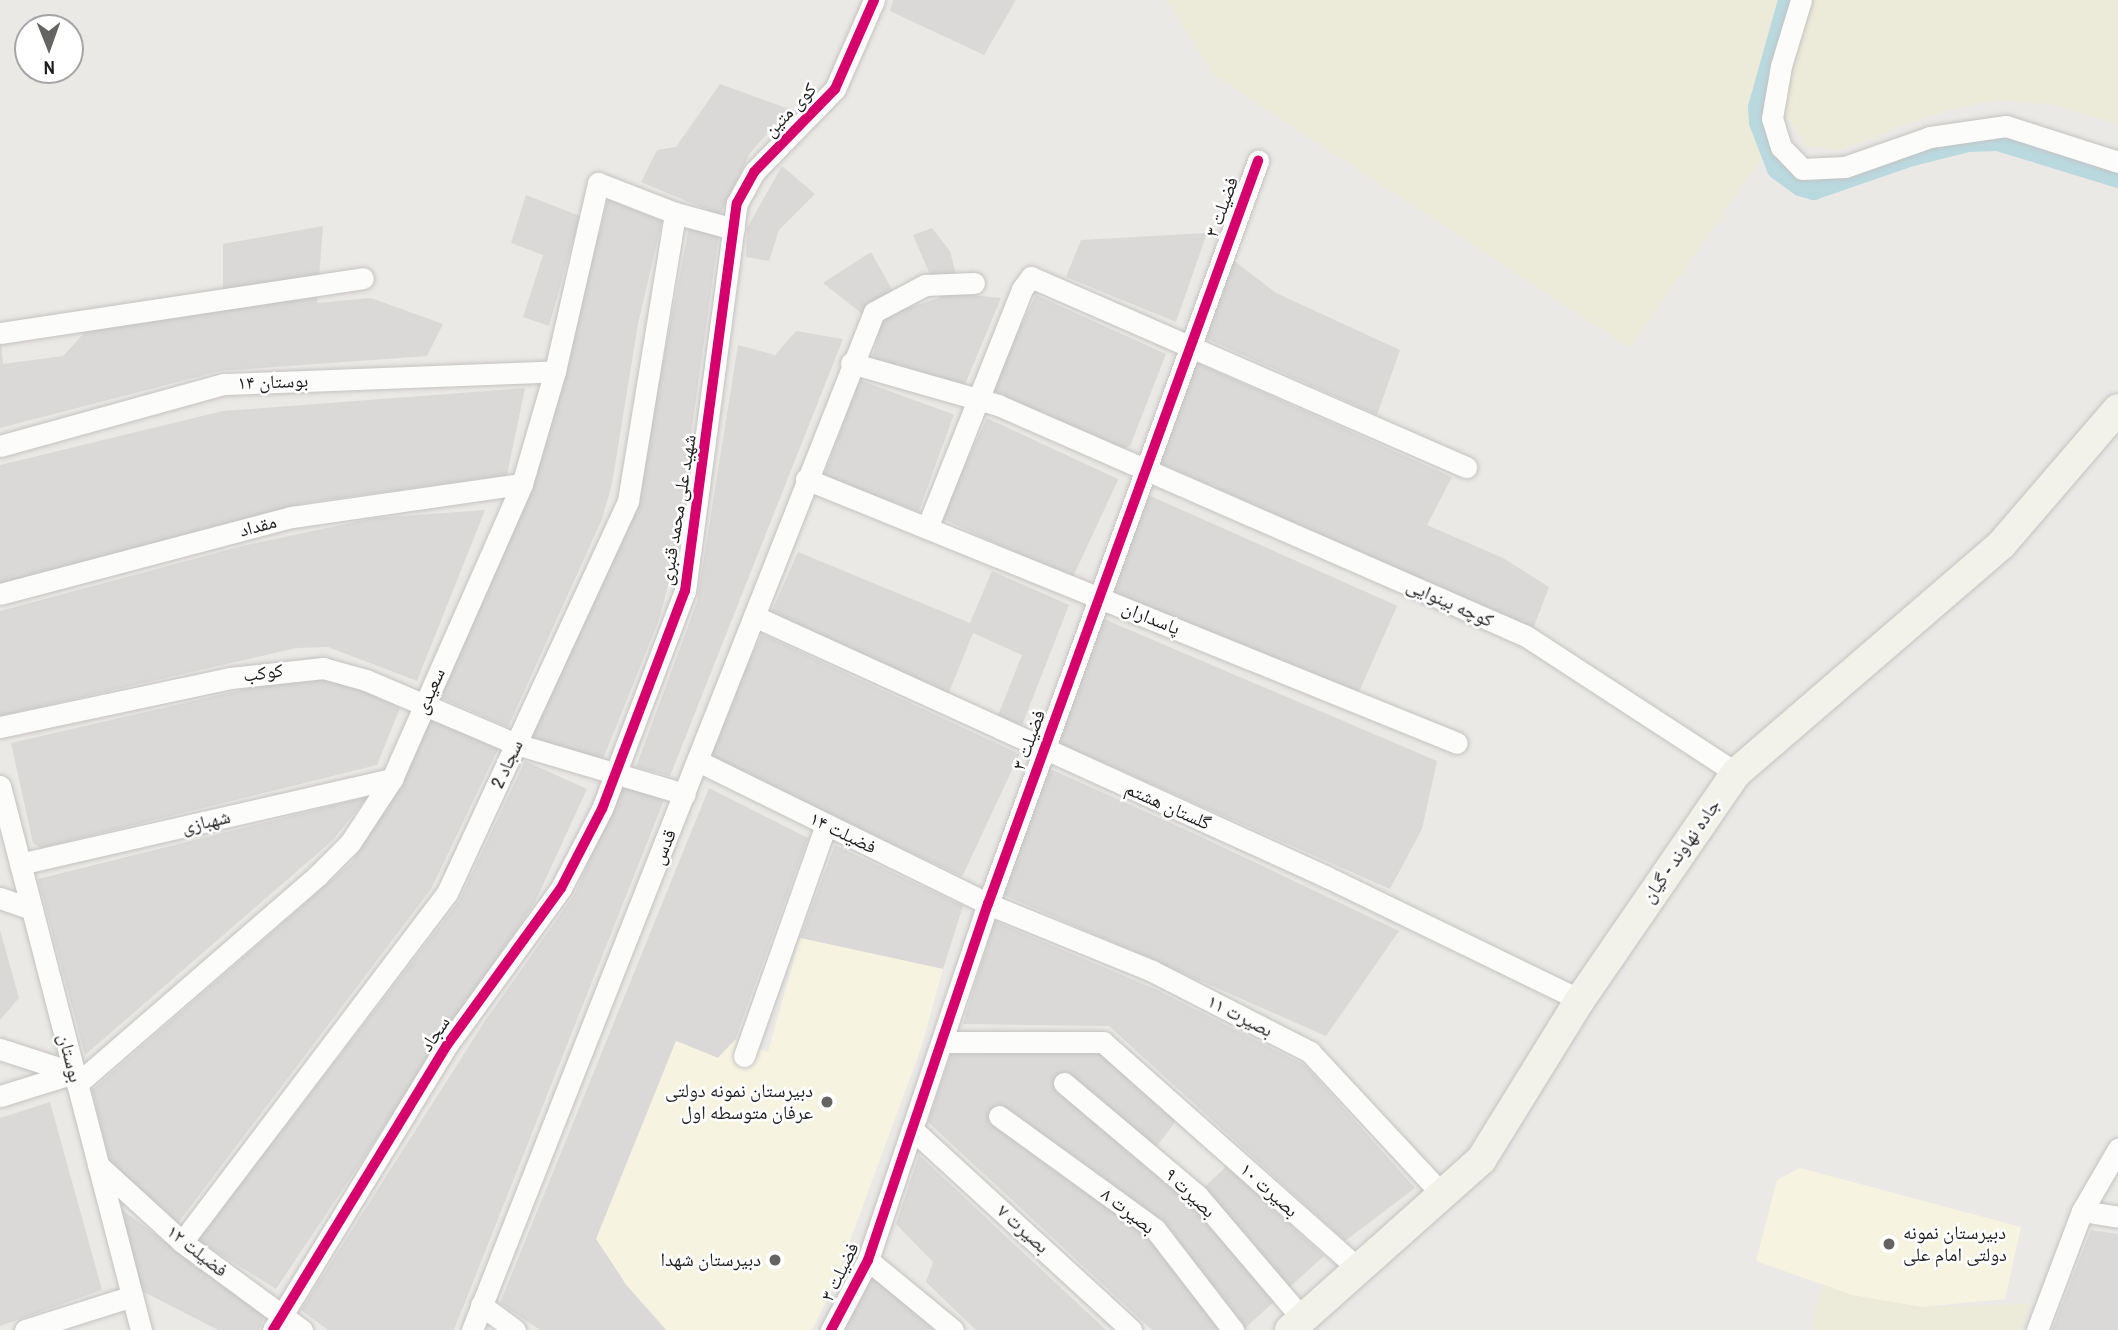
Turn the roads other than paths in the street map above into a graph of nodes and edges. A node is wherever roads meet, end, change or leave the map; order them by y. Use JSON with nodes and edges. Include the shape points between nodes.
{"nodes":[{"id":1,"x":874,"y":0,"type":"edge"},
{"id":2,"x":1801,"y":0,"type":"edge"},
{"id":3,"x":1258,"y":161,"type":"dead end"},
{"id":4,"x":2118,"y":162,"type":"edge"},
{"id":5,"x":675,"y":213,"type":"junction"},
{"id":6,"x":733,"y":235,"type":"junction"},
{"id":7,"x":363,"y":278,"type":"dead end"},
{"id":8,"x":974,"y":282,"type":"dead end"},
{"id":9,"x":0,"y":333,"type":"edge"},
{"id":10,"x":1191,"y":346,"type":"junction"},
{"id":11,"x":851,"y":363,"type":"junction"},
{"id":12,"x":555,"y":371,"type":"junction"},
{"id":13,"x":976,"y":402,"type":"junction"},
{"id":14,"x":2118,"y":409,"type":"edge"},
{"id":15,"x":0,"y":446,"type":"edge"},
{"id":16,"x":1465,"y":467,"type":"dead end"},
{"id":17,"x":1146,"y":468,"type":"junction"},
{"id":18,"x":806,"y":479,"type":"junction"},
{"id":19,"x":522,"y":484,"type":"junction"},
{"id":20,"x":927,"y":528,"type":"junction"},
{"id":21,"x":0,"y":594,"type":"edge"},
{"id":22,"x":1099,"y":597,"type":"junction"},
{"id":23,"x":754,"y":616,"type":"junction"},
{"id":24,"x":425,"y":704,"type":"junction"},
{"id":25,"x":0,"y":727,"type":"edge"},
{"id":26,"x":1457,"y":743,"type":"dead end"},
{"id":27,"x":516,"y":744,"type":"junction"},
{"id":28,"x":1044,"y":750,"type":"junction"},
{"id":29,"x":698,"y":761,"type":"junction"},
{"id":30,"x":1736,"y":773,"type":"junction"},
{"id":31,"x":617,"y":774,"type":"junction"},
{"id":32,"x":392,"y":779,"type":"junction"},
{"id":33,"x":0,"y":786,"type":"edge"},
{"id":34,"x":685,"y":794,"type":"junction"},
{"id":35,"x":826,"y":824,"type":"junction"},
{"id":36,"x":20,"y":864,"type":"junction"},
{"id":37,"x":0,"y":898,"type":"edge"},
{"id":38,"x":988,"y":904,"type":"junction"},
{"id":39,"x":32,"y":909,"type":"junction"},
{"id":40,"x":1580,"y":1000,"type":"junction"},
{"id":41,"x":942,"y":1042,"type":"junction"},
{"id":42,"x":0,"y":1049,"type":"edge"},
{"id":43,"x":744,"y":1056,"type":"dead end"},
{"id":44,"x":76,"y":1078,"type":"junction"},
{"id":45,"x":1064,"y":1083,"type":"dead end"},
{"id":46,"x":0,"y":1096,"type":"edge"},
{"id":47,"x":999,"y":1116,"type":"dead end"},
{"id":48,"x":912,"y":1129,"type":"junction"},
{"id":49,"x":2118,"y":1149,"type":"edge"},
{"id":50,"x":98,"y":1166,"type":"junction"},
{"id":51,"x":1444,"y":1196,"type":"junction"},
{"id":52,"x":2082,"y":1211,"type":"junction"},
{"id":53,"x":2118,"y":1217,"type":"edge"},
{"id":54,"x":182,"y":1242,"type":"junction"},
{"id":55,"x":868,"y":1260,"type":"junction"},
{"id":56,"x":1361,"y":1271,"type":"junction"},
{"id":57,"x":132,"y":1296,"type":"junction"},
{"id":58,"x":481,"y":1305,"type":"junction"},
{"id":59,"x":277,"y":1322,"type":"edge"},
{"id":60,"x":1296,"y":1324,"type":"edge"},
{"id":61,"x":56,"y":1325,"type":"edge"},
{"id":62,"x":25,"y":1330,"type":"edge"},
{"id":63,"x":141,"y":1330,"type":"edge"},
{"id":64,"x":302,"y":1330,"type":"edge"},
{"id":65,"x":472,"y":1330,"type":"edge"},
{"id":66,"x":515,"y":1330,"type":"edge"},
{"id":67,"x":831,"y":1330,"type":"edge"},
{"id":68,"x":953,"y":1330,"type":"edge"},
{"id":69,"x":1131,"y":1330,"type":"edge"},
{"id":70,"x":1233,"y":1330,"type":"edge"},
{"id":71,"x":2037,"y":1330,"type":"edge"}],
"edges":[{"from":1,"to":6,"type":"street","name":"کوی متین","via":[[835,89],[754,172],[737,203]]},
{"from":2,"to":4,"type":"street","via":[[1781,66],[1772,118],[1782,147],[1802,169],[1845,167],[1930,137],[2006,126]]},
{"from":3,"to":10,"type":"street","name":"فضیلت ۳"},
{"from":5,"to":6,"type":"street"},
{"from":5,"to":12,"type":"street","name":"سعیدی","via":[[598,183]]},
{"from":5,"to":27,"type":"street","name":"سجاد 2","via":[[628,501]]},
{"from":6,"to":31,"type":"street","name":"شهید علی محمد قنبری","via":[[685,591]]},
{"from":7,"to":9,"type":"street"},
{"from":8,"to":11,"type":"street","name":"قدس","via":[[925,285],[893,299],[874,312]]},
{"from":10,"to":13,"type":"street","via":[[1031,277]]},
{"from":10,"to":16,"type":"street"},
{"from":10,"to":17,"type":"street","name":"فضیلت ۳"},
{"from":11,"to":13,"type":"street"},
{"from":11,"to":18,"type":"street","name":"قدس"},
{"from":12,"to":15,"type":"street","name":"بوستان ۱۴","via":[[224,384]]},
{"from":12,"to":19,"type":"street","name":"سعیدی"},
{"from":13,"to":17,"type":"street","via":[[998,405]]},
{"from":13,"to":20,"type":"street"},
{"from":14,"to":30,"type":"main road","name":"جاده نهاوند - گیان","via":[[2001,545]]},
{"from":17,"to":22,"type":"street","name":"فضیلت ۳"},
{"from":17,"to":30,"type":"street","name":"کوچه بینوایی","via":[[1525,636]]},
{"from":18,"to":20,"type":"street","name":"پاسداران"},
{"from":18,"to":23,"type":"street","name":"قدس"},
{"from":19,"to":21,"type":"street","name":"مقداد","via":[[292,517]]},
{"from":19,"to":24,"type":"street","name":"سعیدی"},
{"from":20,"to":22,"type":"street","name":"پاسداران"},
{"from":22,"to":26,"type":"street","name":"پاسداران"},
{"from":22,"to":28,"type":"street","name":"فضیلت ۳"},
{"from":23,"to":28,"type":"street","name":"گلستان هشتم"},
{"from":23,"to":29,"type":"street","name":"قدس"},
{"from":24,"to":25,"type":"street","name":"کوکب","via":[[323,668],[286,669]]},
{"from":24,"to":27,"type":"street","name":"کوکب"},
{"from":24,"to":32,"type":"street","name":"سعیدی"},
{"from":27,"to":31,"type":"street","name":"کوکب"},
{"from":27,"to":54,"type":"street","name":"سجاد 2","via":[[447,893]]},
{"from":28,"to":38,"type":"street","name":"فضیلت ۳"},
{"from":28,"to":40,"type":"street","name":"گلستان هشتم","via":[[1327,877]]},
{"from":29,"to":34,"type":"street","name":"قدس"},
{"from":29,"to":35,"type":"street","name":"فضیلت ۱۴"},
{"from":30,"to":40,"type":"main road","name":"جاده نهاوند - گیان"},
{"from":31,"to":34,"type":"street","name":"کوکب"},
{"from":31,"to":59,"type":"street","name":"سجاد","via":[[561,888],[447,1045]]},
{"from":32,"to":36,"type":"street","name":"شهبازی"},
{"from":32,"to":44,"type":"street","name":"سعیدی","via":[[350,843],[318,875]]},
{"from":33,"to":36,"type":"street","name":"بوستان"},
{"from":34,"to":58,"type":"street","name":"قدس"},
{"from":35,"to":38,"type":"street","name":"فضیلت ۱۴"},
{"from":35,"to":43,"type":"street"},
{"from":36,"to":39,"type":"street","name":"بوستان"},
{"from":37,"to":39,"type":"street"},
{"from":38,"to":41,"type":"street","name":"فضیلت ۳"},
{"from":38,"to":51,"type":"street","name":"بصیرت ۱۱","via":[[1152,971],[1310,1052]]},
{"from":39,"to":44,"type":"street","name":"بوستان"},
{"from":40,"to":51,"type":"main road","name":"جاده نهاوند - گیان","via":[[1505,1126],[1481,1160]]},
{"from":41,"to":48,"type":"street","name":"فضیلت ۳"},
{"from":41,"to":56,"type":"street","name":"بصیرت ۱۰","via":[[1103,1042]]},
{"from":42,"to":44,"type":"street"},
{"from":44,"to":46,"type":"street"},
{"from":44,"to":50,"type":"street","name":"بوستان"},
{"from":45,"to":60,"type":"street","name":"بصیرت ۹","via":[[1198,1196]]},
{"from":47,"to":70,"type":"street","name":"بصیرت ۸","via":[[1154,1229]]},
{"from":48,"to":55,"type":"street","name":"فضیلت ۳"},
{"from":48,"to":69,"type":"street","name":"بصیرت ۷"},
{"from":49,"to":52,"type":"street"},
{"from":50,"to":54,"type":"street","name":"فضیلت ۱۲"},
{"from":50,"to":57,"type":"street","name":"بوستان"},
{"from":51,"to":56,"type":"main road","name":"جاده نهاوند - گیان"},
{"from":52,"to":53,"type":"street"},
{"from":52,"to":71,"type":"street"},
{"from":54,"to":59,"type":"street","name":"فضیلت ۱۲"},
{"from":55,"to":67,"type":"street","name":"فضیلت ۳"},
{"from":55,"to":68,"type":"street"},
{"from":56,"to":60,"type":"main road","name":"جاده نهاوند - گیان"},
{"from":57,"to":61,"type":"street"},
{"from":57,"to":63,"type":"street","name":"بوستان"},
{"from":58,"to":65,"type":"street","name":"قدس"},
{"from":58,"to":66,"type":"street"},
{"from":59,"to":64,"type":"street","name":"فضیلت ۱۲"},
{"from":61,"to":62,"type":"street"}]}
